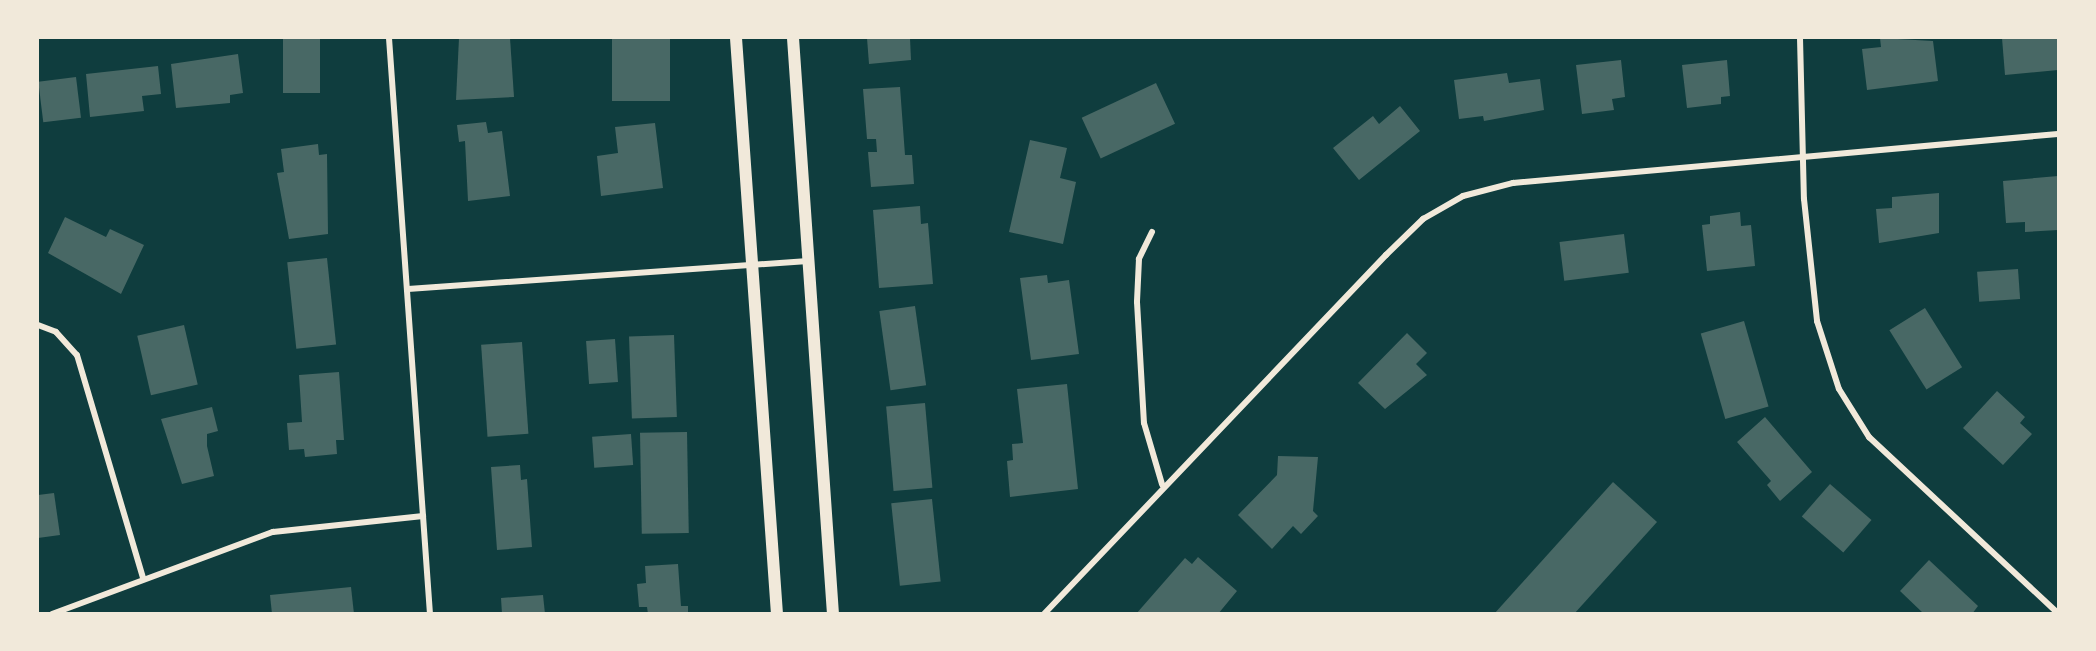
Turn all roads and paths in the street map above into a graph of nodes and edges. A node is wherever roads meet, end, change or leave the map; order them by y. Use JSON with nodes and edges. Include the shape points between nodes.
{"nodes":[{"id":1,"x":389,"y":38,"type":"edge"},
{"id":2,"x":736,"y":38,"type":"edge"},
{"id":3,"x":794,"y":38,"type":"edge"},
{"id":4,"x":1800,"y":38,"type":"edge"},
{"id":5,"x":2058,"y":134,"type":"edge"},
{"id":6,"x":1802,"y":160,"type":"junction"},
{"id":7,"x":1152,"y":232,"type":"dead end"},
{"id":8,"x":808,"y":261,"type":"junction"},
{"id":9,"x":752,"y":265,"type":"junction"},
{"id":10,"x":408,"y":289,"type":"junction"},
{"id":11,"x":38,"y":326,"type":"edge"},
{"id":12,"x":1162,"y":483,"type":"junction"},
{"id":13,"x":423,"y":516,"type":"junction"},
{"id":14,"x":143,"y":578,"type":"junction"},
{"id":15,"x":2058,"y":613,"type":"edge"},
{"id":16,"x":52,"y":614,"type":"edge"},
{"id":17,"x":430,"y":614,"type":"edge"},
{"id":18,"x":777,"y":614,"type":"edge"},
{"id":19,"x":833,"y":614,"type":"edge"},
{"id":20,"x":1044,"y":614,"type":"edge"}],
"edges":[{"from":1,"to":10,"type":"street"},
{"from":2,"to":9,"type":"main road"},
{"from":3,"to":8,"type":"main road"},
{"from":4,"to":6,"type":"street"},
{"from":5,"to":6,"type":"street"},
{"from":6,"to":12,"type":"street","via":[[1513,183],[1463,196],[1423,219]]},
{"from":6,"to":15,"type":"street","via":[[1819,331],[1854,417]]},
{"from":7,"to":12,"type":"street","via":[[1139,259],[1137,302],[1144,423]]},
{"from":8,"to":9,"type":"street"},
{"from":8,"to":19,"type":"main road"},
{"from":9,"to":10,"type":"street"},
{"from":9,"to":18,"type":"main road"},
{"from":10,"to":13,"type":"street"},
{"from":11,"to":14,"type":"street","via":[[56,332],[77,355]]},
{"from":12,"to":20,"type":"street"},
{"from":13,"to":14,"type":"street","via":[[273,532]]},
{"from":13,"to":17,"type":"street"},
{"from":14,"to":16,"type":"street"}]}
